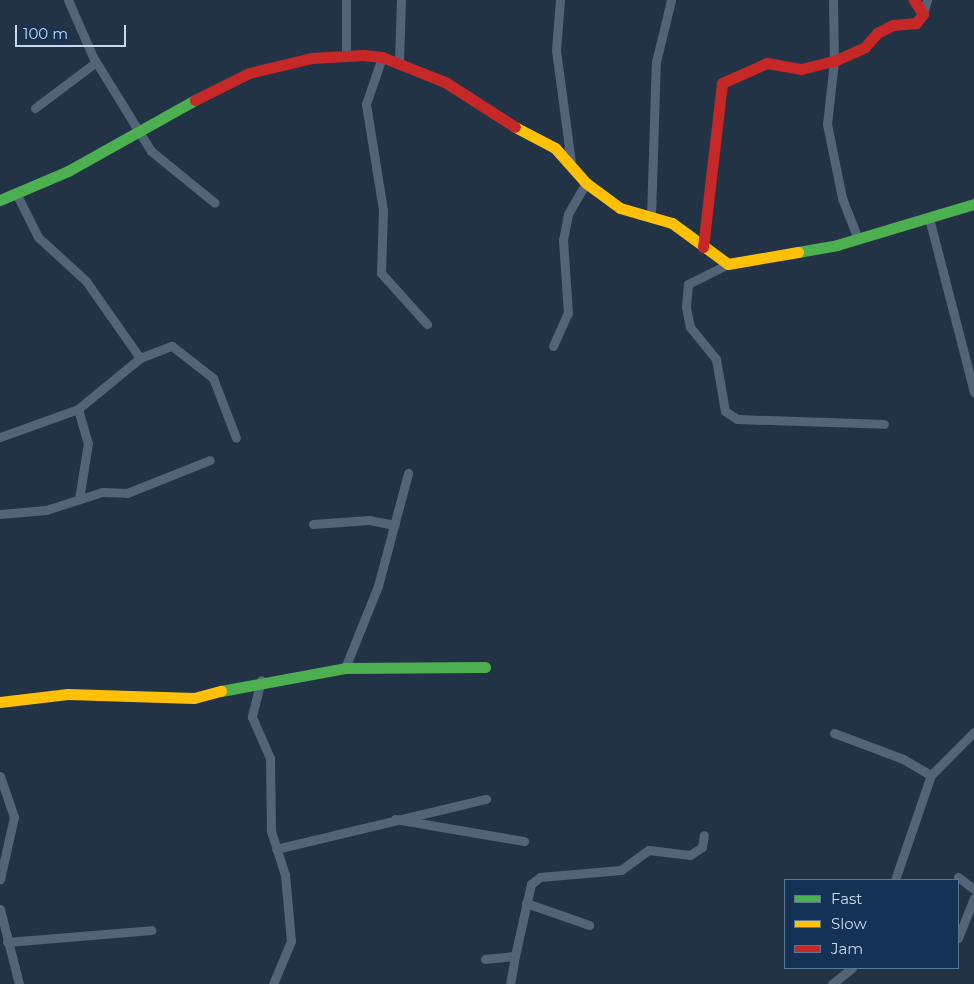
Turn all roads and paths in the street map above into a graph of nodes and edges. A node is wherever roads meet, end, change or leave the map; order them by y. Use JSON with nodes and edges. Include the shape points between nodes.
{"nodes":[{"id":1,"x":68,"y":0,"type":"edge"},
{"id":2,"x":346,"y":0,"type":"edge"},
{"id":3,"x":401,"y":0,"type":"edge"},
{"id":4,"x":560,"y":0,"type":"edge"},
{"id":5,"x":671,"y":0,"type":"edge"},
{"id":6,"x":833,"y":0,"type":"edge"},
{"id":7,"x":914,"y":0,"type":"edge"},
{"id":8,"x":927,"y":0,"type":"edge"},
{"id":9,"x":923,"y":14,"type":"junction"},
{"id":10,"x":346,"y":56,"type":"junction"},
{"id":11,"x":382,"y":57,"type":"junction"},
{"id":12,"x":834,"y":61,"type":"junction"},
{"id":13,"x":96,"y":62,"type":"junction"},
{"id":14,"x":399,"y":62,"type":"junction"},
{"id":15,"x":35,"y":108,"type":"dead end"},
{"id":16,"x":136,"y":130,"type":"junction"},
{"id":17,"x":571,"y":162,"type":"junction"},
{"id":18,"x":586,"y":183,"type":"junction"},
{"id":19,"x":16,"y":193,"type":"junction"},
{"id":20,"x":0,"y":200,"type":"edge"},
{"id":21,"x":215,"y":203,"type":"dead end"},
{"id":22,"x":974,"y":204,"type":"edge"},
{"id":23,"x":651,"y":217,"type":"junction"},
{"id":24,"x":929,"y":218,"type":"junction"},
{"id":25,"x":858,"y":239,"type":"junction"},
{"id":26,"x":703,"y":247,"type":"junction"},
{"id":27,"x":728,"y":264,"type":"junction"},
{"id":28,"x":427,"y":324,"type":"dead end"},
{"id":29,"x":553,"y":346,"type":"dead end"},
{"id":30,"x":140,"y":358,"type":"junction"},
{"id":31,"x":974,"y":392,"type":"edge"},
{"id":32,"x":78,"y":409,"type":"junction"},
{"id":33,"x":884,"y":424,"type":"dead end"},
{"id":34,"x":0,"y":437,"type":"edge"},
{"id":35,"x":236,"y":438,"type":"dead end"},
{"id":36,"x":210,"y":460,"type":"dead end"},
{"id":37,"x":408,"y":473,"type":"dead end"},
{"id":38,"x":79,"y":499,"type":"junction"},
{"id":39,"x":0,"y":514,"type":"edge"},
{"id":40,"x":314,"y":524,"type":"dead end"},
{"id":41,"x":395,"y":525,"type":"junction"},
{"id":42,"x":485,"y":667,"type":"dead end"},
{"id":43,"x":345,"y":668,"type":"junction"},
{"id":44,"x":261,"y":680,"type":"junction"},
{"id":45,"x":0,"y":702,"type":"edge"},
{"id":46,"x":974,"y":732,"type":"edge"},
{"id":47,"x":834,"y":733,"type":"dead end"},
{"id":48,"x":931,"y":774,"type":"junction"},
{"id":49,"x":0,"y":776,"type":"edge"},
{"id":50,"x":486,"y":800,"type":"dead end"},
{"id":51,"x":392,"y":819,"type":"junction"},
{"id":52,"x":704,"y":835,"type":"dead end"},
{"id":53,"x":524,"y":842,"type":"dead end"},
{"id":54,"x":276,"y":849,"type":"junction"},
{"id":55,"x":958,"y":877,"type":"dead end"},
{"id":56,"x":0,"y":879,"type":"edge"},
{"id":57,"x":895,"y":879,"type":"edge"},
{"id":58,"x":974,"y":889,"type":"edge"},
{"id":59,"x":974,"y":898,"type":"edge"},
{"id":60,"x":526,"y":903,"type":"junction"},
{"id":61,"x":0,"y":909,"type":"edge"},
{"id":62,"x":589,"y":925,"type":"dead end"},
{"id":63,"x":152,"y":930,"type":"dead end"},
{"id":64,"x":959,"y":936,"type":"edge"},
{"id":65,"x":7,"y":942,"type":"junction"},
{"id":66,"x":515,"y":956,"type":"junction"},
{"id":67,"x":485,"y":959,"type":"dead end"},
{"id":68,"x":851,"y":969,"type":"edge"},
{"id":69,"x":19,"y":984,"type":"edge"},
{"id":70,"x":273,"y":984,"type":"edge"},
{"id":71,"x":510,"y":984,"type":"edge"},
{"id":72,"x":832,"y":984,"type":"edge"}],
"edges":[{"from":1,"to":13,"type":"street"},
{"from":2,"to":10,"type":"street"},
{"from":3,"to":14,"type":"street"},
{"from":4,"to":17,"type":"street","via":[[556,50]]},
{"from":5,"to":23,"type":"street","via":[[656,62]]},
{"from":6,"to":12,"type":"street"},
{"from":7,"to":9,"type":"street"},
{"from":8,"to":9,"type":"street"},
{"from":9,"to":12,"type":"street","via":[[916,23],[893,25],[877,33],[865,48]]},
{"from":10,"to":11,"type":"street"},
{"from":10,"to":16,"type":"street","via":[[249,73]]},
{"from":11,"to":14,"type":"street"},
{"from":11,"to":28,"type":"street","via":[[366,104],[383,210],[382,273]]},
{"from":12,"to":25,"type":"street","via":[[827,124],[842,198]]},
{"from":12,"to":26,"type":"street","via":[[801,69],[768,63],[722,83]]},
{"from":13,"to":15,"type":"street"},
{"from":13,"to":16,"type":"street"},
{"from":14,"to":17,"type":"street","via":[[445,82],[478,107],[556,148]]},
{"from":16,"to":19,"type":"street","via":[[68,171]]},
{"from":16,"to":21,"type":"street","via":[[174,173]]},
{"from":17,"to":18,"type":"street"},
{"from":18,"to":23,"type":"street","via":[[620,208]]},
{"from":18,"to":29,"type":"street","via":[[568,214],[563,240],[568,313]]},
{"from":19,"to":20,"type":"street"},
{"from":19,"to":30,"type":"street","via":[[38,237],[86,281]]},
{"from":22,"to":24,"type":"street"},
{"from":23,"to":26,"type":"street","via":[[672,223]]},
{"from":24,"to":25,"type":"street"},
{"from":24,"to":31,"type":"street"},
{"from":25,"to":27,"type":"street"},
{"from":26,"to":27,"type":"street"},
{"from":27,"to":33,"type":"street","via":[[688,284],[686,307],[690,327],[716,359],[725,411],[736,419]]},
{"from":30,"to":32,"type":"street"},
{"from":30,"to":35,"type":"street","via":[[172,346],[203,366],[220,392]]},
{"from":32,"to":34,"type":"street"},
{"from":32,"to":38,"type":"street","via":[[88,444]]},
{"from":36,"to":38,"type":"street","via":[[127,493],[102,492]]},
{"from":37,"to":41,"type":"street"},
{"from":38,"to":39,"type":"street","via":[[46,510]]},
{"from":40,"to":41,"type":"street","via":[[369,520]]},
{"from":41,"to":43,"type":"street","via":[[378,586]]},
{"from":42,"to":43,"type":"street"},
{"from":43,"to":44,"type":"street"},
{"from":44,"to":45,"type":"street","via":[[194,698],[68,694]]},
{"from":44,"to":54,"type":"street","via":[[252,717],[270,758]]},
{"from":46,"to":48,"type":"street"},
{"from":47,"to":48,"type":"street"},
{"from":48,"to":57,"type":"street"},
{"from":49,"to":56,"type":"street","via":[[14,817]]},
{"from":50,"to":51,"type":"street"},
{"from":51,"to":53,"type":"street"},
{"from":51,"to":54,"type":"street"},
{"from":52,"to":60,"type":"street","via":[[702,846],[690,855],[649,850],[621,870],[540,877],[532,884]]},
{"from":54,"to":70,"type":"street","via":[[285,875],[291,941]]},
{"from":55,"to":58,"type":"street"},
{"from":59,"to":64,"type":"street"},
{"from":60,"to":62,"type":"street"},
{"from":60,"to":66,"type":"street"},
{"from":61,"to":65,"type":"street"},
{"from":63,"to":65,"type":"street"},
{"from":65,"to":69,"type":"street"},
{"from":66,"to":67,"type":"street"},
{"from":66,"to":71,"type":"street"},
{"from":68,"to":72,"type":"street"}]}
